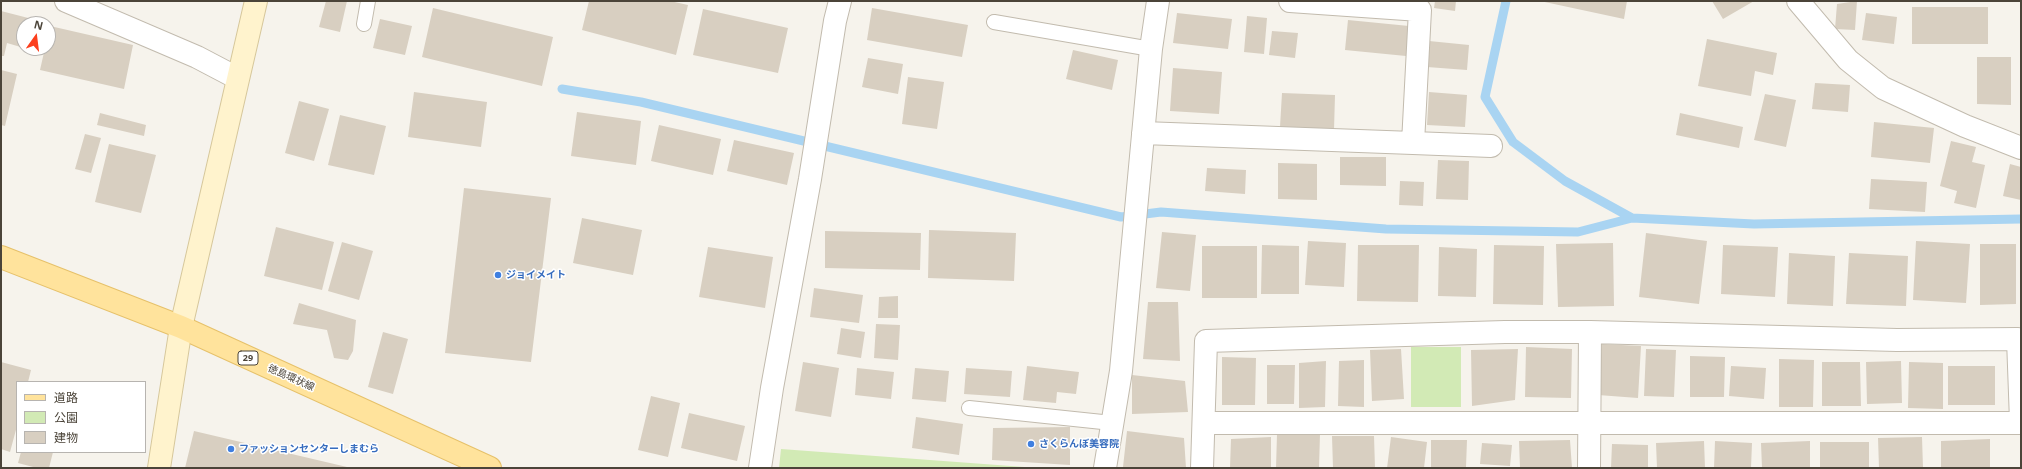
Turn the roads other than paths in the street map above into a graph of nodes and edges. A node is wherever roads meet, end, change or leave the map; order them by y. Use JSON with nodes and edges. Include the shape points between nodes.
{"nodes":[{"id":1,"x":66,"y":1,"type":"edge"},
{"id":2,"x":256,"y":1,"type":"edge"},
{"id":3,"x":368,"y":1,"type":"edge"},
{"id":4,"x":840,"y":1,"type":"edge"},
{"id":5,"x":1158,"y":1,"type":"edge"},
{"id":6,"x":1290,"y":1,"type":"edge"},
{"id":7,"x":1798,"y":1,"type":"edge"},
{"id":8,"x":994,"y":22,"type":"dead end"},
{"id":9,"x":364,"y":24,"type":"dead end"},
{"id":10,"x":1151,"y":49,"type":"junction"},
{"id":11,"x":238,"y":78,"type":"junction"},
{"id":12,"x":1143,"y":133,"type":"junction"},
{"id":13,"x":1413,"y":143,"type":"junction"},
{"id":14,"x":1491,"y":146,"type":"dead end"},
{"id":15,"x":2021,"y":148,"type":"edge"},
{"id":16,"x":1,"y":257,"type":"edge"},
{"id":17,"x":181,"y":327,"type":"junction"},
{"id":18,"x":1590,"y":332,"type":"junction"},
{"id":19,"x":969,"y":408,"type":"dead end"},
{"id":20,"x":2021,"y":422,"type":"edge"},
{"id":21,"x":1112,"y":423,"type":"junction"},
{"id":22,"x":1204,"y":423,"type":"junction"},
{"id":23,"x":1589,"y":423,"type":"junction"},
{"id":24,"x":159,"y":468,"type":"edge"},
{"id":25,"x":490,"y":468,"type":"edge"},
{"id":26,"x":760,"y":468,"type":"edge"},
{"id":27,"x":1105,"y":468,"type":"edge"},
{"id":28,"x":1202,"y":468,"type":"edge"},
{"id":29,"x":1589,"y":468,"type":"edge"}],
"edges":[{"from":1,"to":11,"type":"street","via":[[197,57]]},
{"from":2,"to":11,"type":"street"},
{"from":3,"to":9,"type":"lane"},
{"from":4,"to":26,"type":"street"},
{"from":5,"to":10,"type":"street"},
{"from":6,"to":13,"type":"street","via":[[1420,10]]},
{"from":7,"to":15,"type":"street","via":[[1848,60],[1884,88],[1965,126]]},
{"from":8,"to":10,"type":"lane"},
{"from":10,"to":12,"type":"street"},
{"from":11,"to":17,"type":"street"},
{"from":12,"to":13,"type":"street"},
{"from":12,"to":21,"type":"street","via":[[1121,371]]},
{"from":13,"to":14,"type":"street"},
{"from":16,"to":17,"type":"main road","name":"徳島環状線","number":"29"},
{"from":17,"to":24,"type":"street"},
{"from":17,"to":25,"type":"main road","name":"徳島環状線","number":"29"},
{"from":18,"to":20,"type":"street","via":[[1897,340],[2018,340]]},
{"from":18,"to":22,"type":"street","via":[[1206,341]]},
{"from":18,"to":23,"type":"street"},
{"from":19,"to":21,"type":"lane"},
{"from":20,"to":23,"type":"street"},
{"from":21,"to":27,"type":"street"},
{"from":22,"to":23,"type":"street"},
{"from":22,"to":28,"type":"street"},
{"from":23,"to":29,"type":"street"}]}
